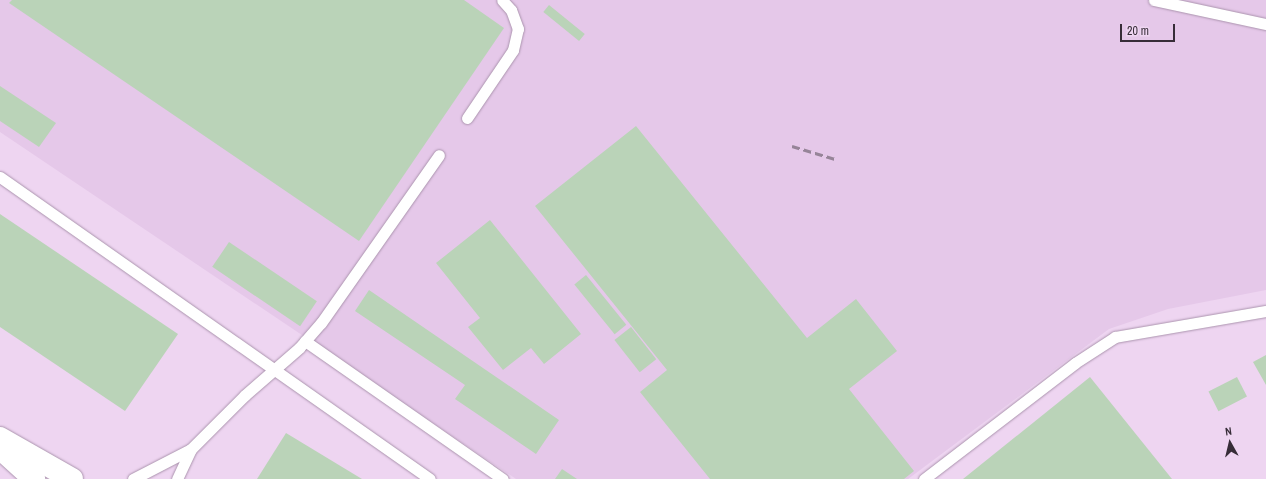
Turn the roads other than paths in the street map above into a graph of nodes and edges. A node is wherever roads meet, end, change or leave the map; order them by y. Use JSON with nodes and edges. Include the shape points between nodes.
{"nodes":[{"id":1,"x":502,"y":0,"type":"edge"},
{"id":2,"x":1154,"y":0,"type":"edge"},
{"id":3,"x":1266,"y":24,"type":"edge"},
{"id":4,"x":466,"y":118,"type":"dead end"},
{"id":5,"x":439,"y":155,"type":"dead end"},
{"id":6,"x":0,"y":177,"type":"edge"},
{"id":7,"x":1266,"y":311,"type":"edge"},
{"id":8,"x":304,"y":341,"type":"junction"},
{"id":9,"x":272,"y":371,"type":"junction"},
{"id":10,"x":0,"y":438,"type":"edge"},
{"id":11,"x":0,"y":448,"type":"edge"},
{"id":12,"x":191,"y":449,"type":"junction"},
{"id":13,"x":34,"y":479,"type":"edge"},
{"id":14,"x":72,"y":479,"type":"edge"},
{"id":15,"x":133,"y":479,"type":"edge"},
{"id":16,"x":177,"y":479,"type":"edge"},
{"id":17,"x":430,"y":479,"type":"edge"},
{"id":18,"x":503,"y":479,"type":"edge"},
{"id":19,"x":924,"y":479,"type":"edge"}],
"edges":[{"from":1,"to":4,"type":"lane","via":[[511,10],[518,29],[513,50]]},
{"from":2,"to":3,"type":"lane"},
{"from":5,"to":8,"type":"lane","via":[[321,323]]},
{"from":6,"to":9,"type":"lane"},
{"from":7,"to":19,"type":"lane","via":[[1115,337],[1075,362]]},
{"from":8,"to":9,"type":"lane"},
{"from":8,"to":18,"type":"lane"},
{"from":9,"to":12,"type":"lane"},
{"from":9,"to":17,"type":"lane"},
{"from":10,"to":14,"type":"main road"},
{"from":11,"to":13,"type":"main road"},
{"from":12,"to":15,"type":"lane"},
{"from":12,"to":16,"type":"lane"}]}
